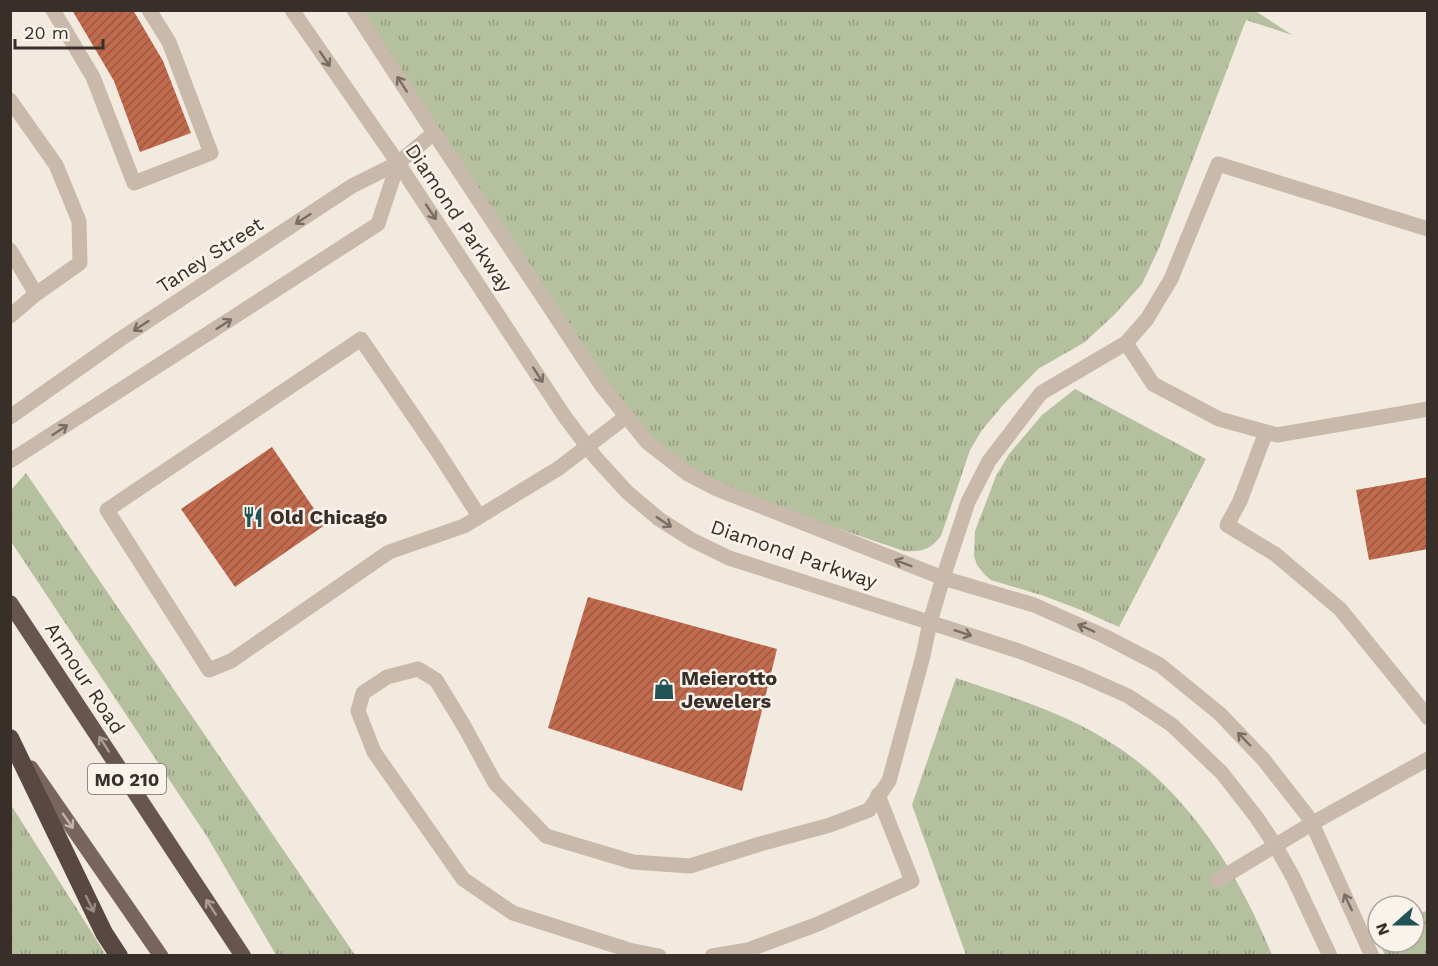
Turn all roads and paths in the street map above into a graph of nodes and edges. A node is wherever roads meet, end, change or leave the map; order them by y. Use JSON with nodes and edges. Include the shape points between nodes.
{"nodes":[{"id":1,"x":53,"y":10,"type":"edge"},
{"id":2,"x":149,"y":10,"type":"edge"},
{"id":3,"x":292,"y":10,"type":"edge"},
{"id":4,"x":354,"y":10,"type":"edge"},
{"id":5,"x":10,"y":100,"type":"edge"},
{"id":6,"x":434,"y":133,"type":"junction"},
{"id":7,"x":398,"y":163,"type":"junction"},
{"id":8,"x":1428,"y":229,"type":"edge"},
{"id":9,"x":10,"y":250,"type":"edge"},
{"id":10,"x":36,"y":294,"type":"junction"},
{"id":11,"x":10,"y":316,"type":"edge"},
{"id":12,"x":1126,"y":343,"type":"junction"},
{"id":13,"x":1428,"y":409,"type":"edge"},
{"id":14,"x":627,"y":416,"type":"junction"},
{"id":15,"x":10,"y":417,"type":"edge"},
{"id":16,"x":1266,"y":432,"type":"junction"},
{"id":17,"x":587,"y":446,"type":"junction"},
{"id":18,"x":10,"y":461,"type":"edge"},
{"id":19,"x":480,"y":516,"type":"junction"},
{"id":20,"x":942,"y":578,"type":"junction"},
{"id":21,"x":10,"y":603,"type":"edge"},
{"id":22,"x":930,"y":622,"type":"junction"},
{"id":23,"x":1428,"y":718,"type":"edge"},
{"id":24,"x":10,"y":738,"type":"edge"},
{"id":25,"x":1428,"y":759,"type":"edge"},
{"id":26,"x":878,"y":795,"type":"junction"},
{"id":27,"x":1311,"y":824,"type":"junction"},
{"id":28,"x":1275,"y":845,"type":"junction"},
{"id":29,"x":1218,"y":880,"type":"dead end"},
{"id":30,"x":119,"y":956,"type":"edge"},
{"id":31,"x":161,"y":956,"type":"edge"},
{"id":32,"x":243,"y":956,"type":"edge"},
{"id":33,"x":659,"y":956,"type":"edge"},
{"id":34,"x":712,"y":956,"type":"edge"},
{"id":35,"x":1330,"y":956,"type":"edge"},
{"id":36,"x":1372,"y":956,"type":"edge"}],
"edges":[{"from":1,"to":2,"type":"street","via":[[93,76],[134,183],[211,153],[169,42]]},
{"from":3,"to":7,"type":"street","name":"Diamond Parkway","one_way":true},
{"from":6,"to":4,"type":"street","name":"Diamond Parkway","one_way":true},
{"from":5,"to":10,"type":"street","via":[[56,165],[79,222],[80,263]]},
{"from":6,"to":7,"type":"street","name":"Taney Street"},
{"from":6,"to":14,"type":"street","name":"Diamond Parkway","via":[[602,386]]},
{"from":7,"to":15,"type":"street","name":"Taney Street","one_way":true,"via":[[352,186],[118,340]]},
{"from":7,"to":17,"type":"street","name":"Diamond Parkway","one_way":true},
{"from":18,"to":7,"type":"street","one_way":true,"via":[[378,224]]},
{"from":8,"to":12,"type":"street","via":[[1218,164],[1171,279],[1147,319]]},
{"from":9,"to":10,"type":"street"},
{"from":10,"to":11,"type":"street"},
{"from":12,"to":16,"type":"street","via":[[1153,384],[1219,419]]},
{"from":12,"to":20,"type":"street","via":[[1041,393],[988,461],[968,502]]},
{"from":13,"to":16,"type":"street","via":[[1277,435]]},
{"from":14,"to":17,"type":"street"},
{"from":20,"to":14,"type":"street","name":"Diamond Parkway","one_way":true,"via":[[717,489],[688,474],[647,441]]},
{"from":16,"to":23,"type":"street","via":[[1227,525],[1275,554],[1340,609]]},
{"from":17,"to":19,"type":"street","via":[[559,468]]},
{"from":17,"to":22,"type":"street","name":"Diamond Parkway","one_way":true,"via":[[627,492],[692,540],[729,558]]},
{"from":19,"to":19,"type":"street","via":[[464,526],[389,552],[231,662],[209,670],[107,510],[361,339]]},
{"from":20,"to":22,"type":"street"},
{"from":27,"to":20,"type":"street","name":"Diamond Parkway","one_way":true,"via":[[1263,759],[1220,714],[1160,665],[1034,605]]},
{"from":32,"to":21,"type":"highway","name":"Armour Road","number":"MO 210","one_way":true},
{"from":22,"to":26,"type":"street","via":[[889,781]]},
{"from":22,"to":28,"type":"street","name":"Diamond Parkway","one_way":true,"via":[[1019,651],[1128,696],[1172,725],[1222,773]]},
{"from":24,"to":30,"type":"highway","one_way":true,"via":[[104,933]]},
{"from":24,"to":31,"type":"main road","one_way":true},
{"from":25,"to":27,"type":"street"},
{"from":26,"to":33,"type":"street","via":[[869,810],[830,825],[690,866],[633,862],[546,836],[495,783],[436,680],[418,669],[387,676],[363,693],[358,711],[374,752],[463,879],[513,913]]},
{"from":26,"to":34,"type":"street","via":[[912,881],[818,924],[748,950]]},
{"from":27,"to":28,"type":"street"},
{"from":36,"to":27,"type":"street","name":"Diamond Parkway","one_way":true},
{"from":28,"to":29,"type":"street"},
{"from":28,"to":35,"type":"street","name":"Diamond Parkway"}]}
